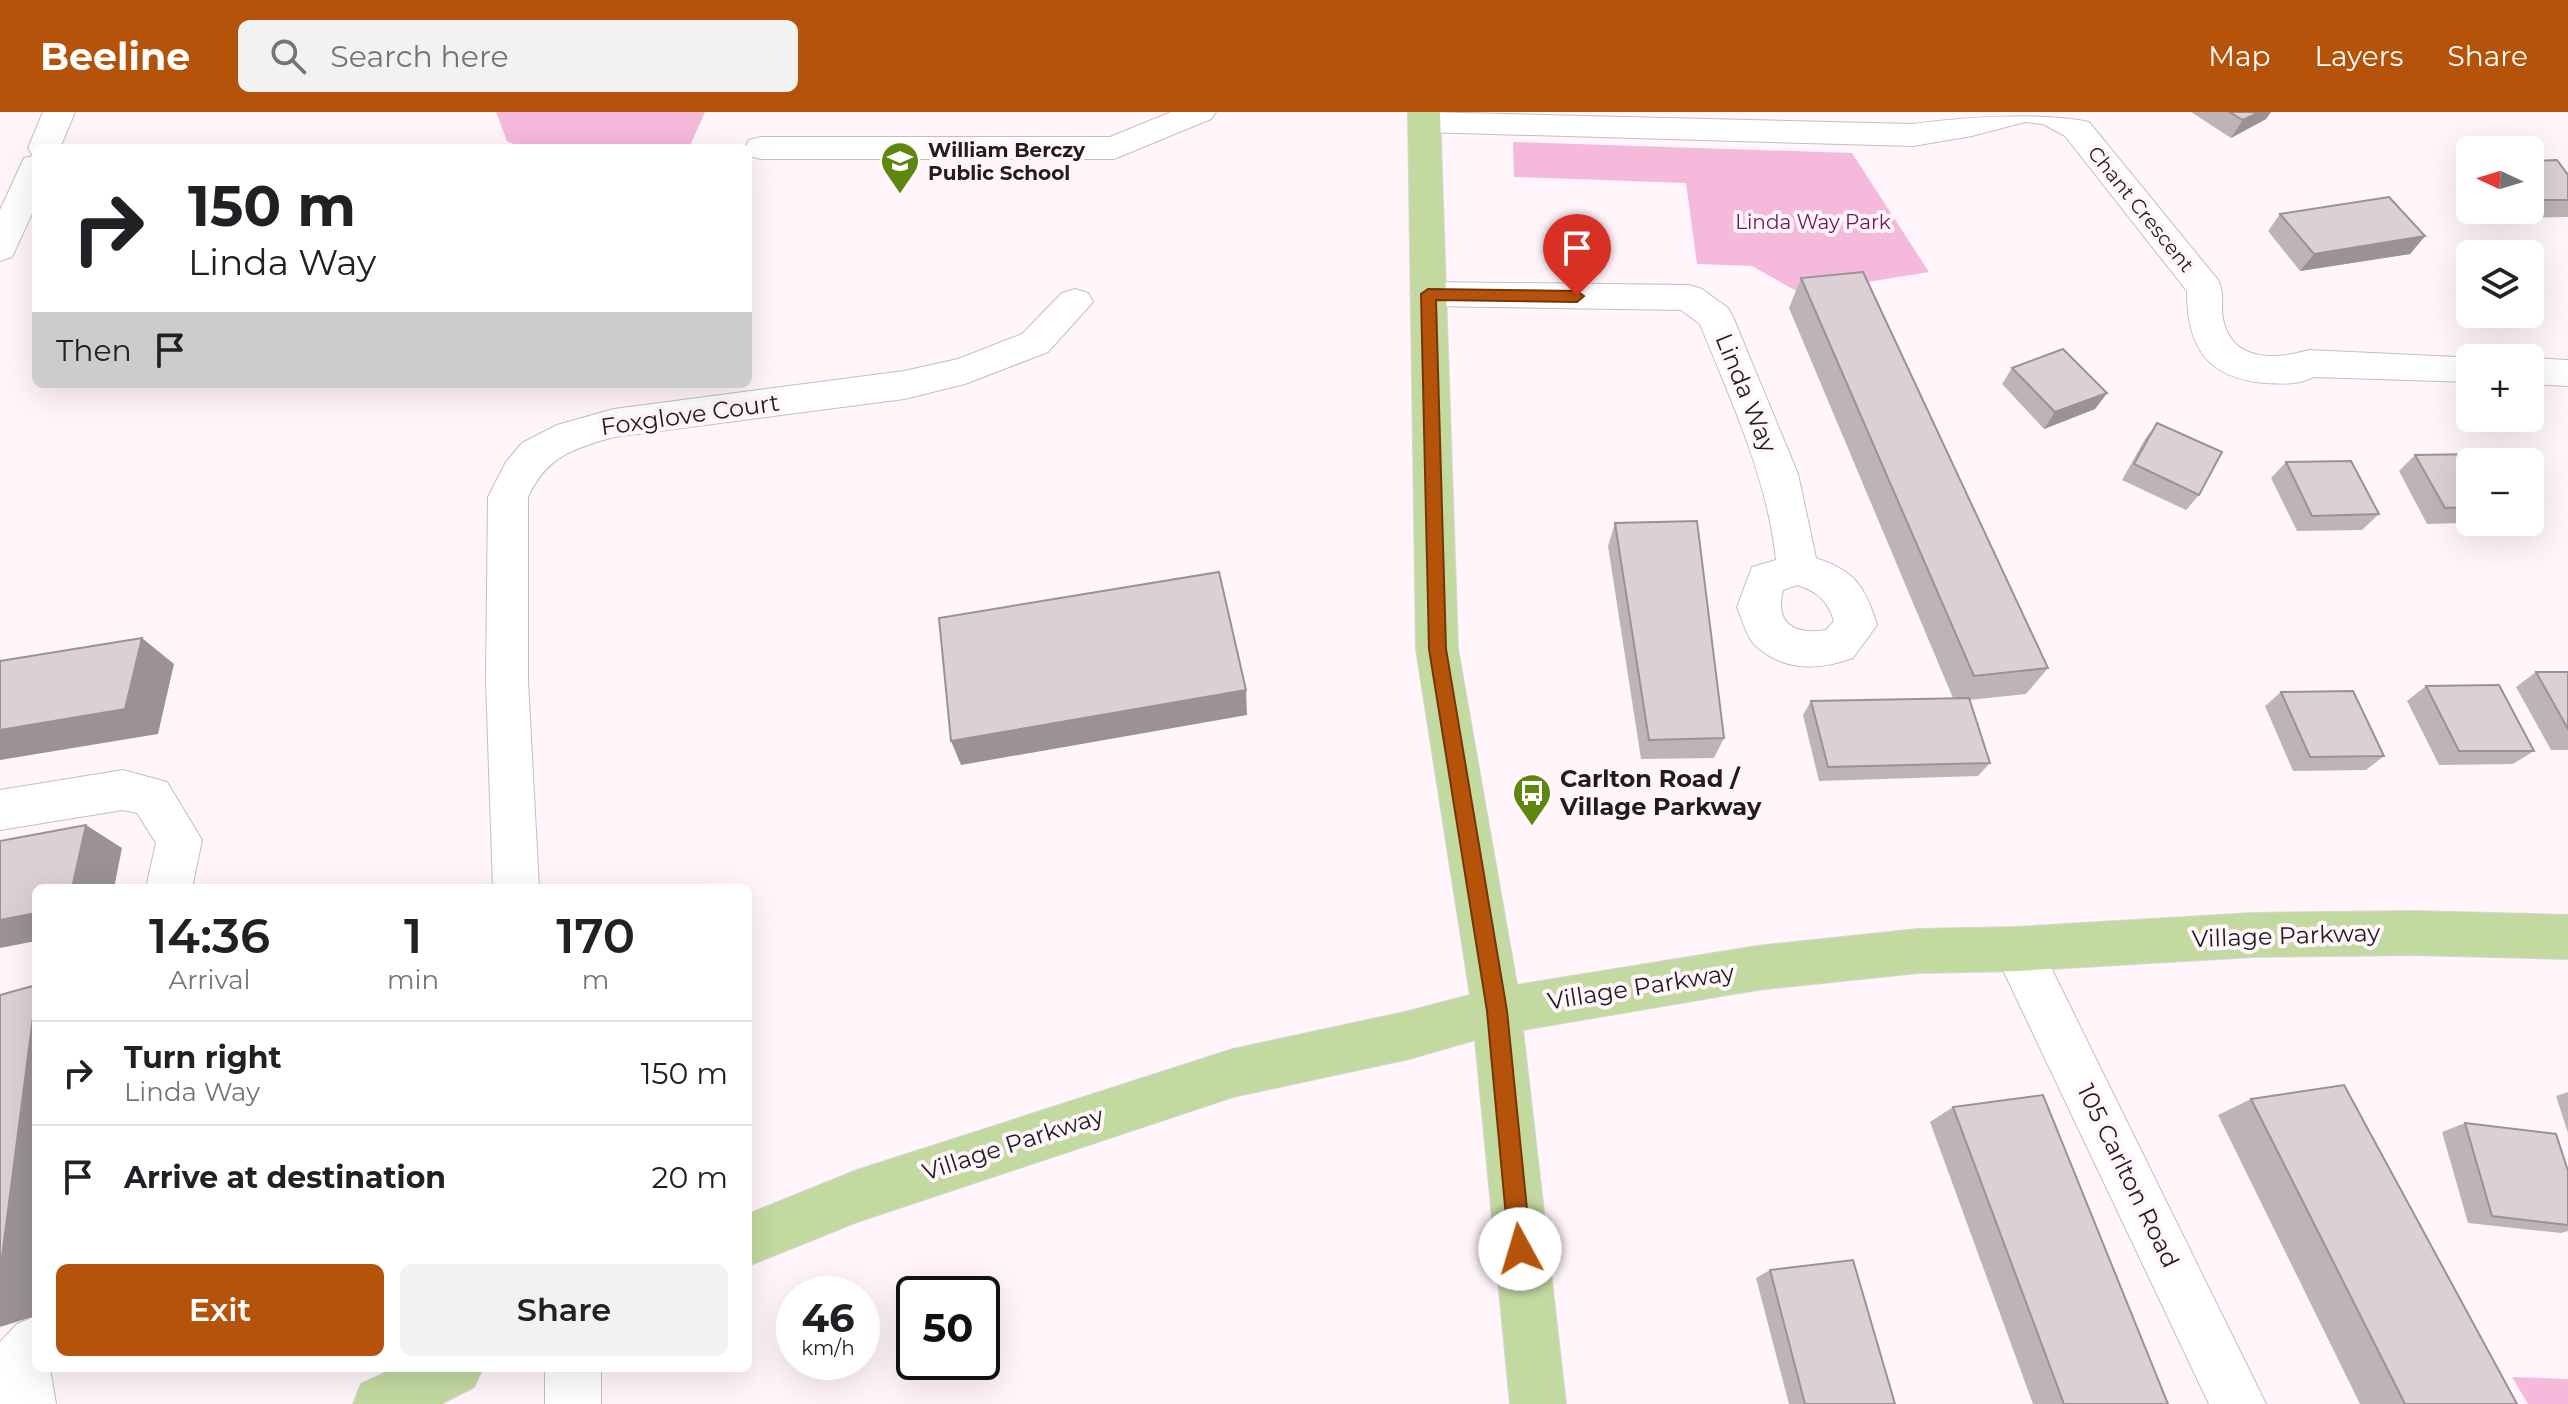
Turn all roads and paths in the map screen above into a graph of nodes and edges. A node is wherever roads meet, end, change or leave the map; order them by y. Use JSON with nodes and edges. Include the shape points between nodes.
{"nodes":[{"id":1,"x":59,"y":112,"type":"edge"},
{"id":2,"x":1200,"y":112,"type":"edge"},
{"id":3,"x":1424,"y":117,"type":"edge"},
{"id":4,"x":46,"y":144,"type":"edge"},
{"id":5,"x":761,"y":148,"type":"dead end"},
{"id":6,"x":32,"y":175,"type":"edge"},
{"id":7,"x":0,"y":249,"type":"edge"},
{"id":8,"x":1428,"y":294,"type":"junction"},
{"id":9,"x":1075,"y":302,"type":"dead end"},
{"id":10,"x":2456,"y":368,"type":"edge"},
{"id":11,"x":2544,"y":372,"type":"edge"},
{"id":12,"x":2568,"y":373,"type":"edge"},
{"id":13,"x":1797,"y":569,"type":"dead end"},
{"id":14,"x":0,"y":810,"type":"edge"},
{"id":15,"x":170,"y":884,"type":"edge"},
{"id":16,"x":516,"y":884,"type":"edge"},
{"id":17,"x":2568,"y":937,"type":"edge"},
{"id":18,"x":2017,"y":949,"type":"junction"},
{"id":19,"x":1497,"y":1011,"type":"junction"},
{"id":20,"x":752,"y":1238,"type":"edge"},
{"id":21,"x":447,"y":1372,"type":"edge"},
{"id":22,"x":573,"y":1372,"type":"edge"},
{"id":23,"x":381,"y":1404,"type":"edge"},
{"id":24,"x":573,"y":1404,"type":"edge"},
{"id":25,"x":1538,"y":1404,"type":"edge"},
{"id":26,"x":2238,"y":1404,"type":"edge"}],
"edges":[{"from":1,"to":4,"type":"street"},
{"from":2,"to":5,"type":"street","via":[[1114,148]]},
{"from":3,"to":8,"type":"main road"},
{"from":3,"to":10,"type":"street","name":"Chant Crescent","via":[[1913,135],[2025,112],[2051,115],[2077,129],[2205,289],[2205,322],[2215,344],[2233,363],[2293,371],[2309,363]]},
{"from":6,"to":7,"type":"street"},
{"from":8,"to":13,"type":"street","name":"Linda Way","via":[[1689,298],[1715,317],[1779,474]]},
{"from":8,"to":19,"type":"main road","via":[[1437,649]]},
{"from":9,"to":16,"type":"street","name":"Foxglove Court","via":[[1035,343],[965,371],[904,385],[614,423],[570,435],[536,453],[508,497],[506,530]]},
{"from":11,"to":12,"type":"street"},
{"from":14,"to":15,"type":"street","via":[[123,790],[151,796],[179,840]]},
{"from":17,"to":18,"type":"main road","name":"Village Parkway","via":[[2253,935]]},
{"from":18,"to":19,"type":"main road","name":"Village Parkway","via":[[1918,951],[1757,968]]},
{"from":18,"to":26,"type":"street","name":"105 Carlton Road"},
{"from":19,"to":20,"type":"main road","name":"Village Parkway","via":[[1233,1073],[857,1196]]},
{"from":19,"to":25,"type":"main road"},
{"from":21,"to":23,"type":"main road"},
{"from":22,"to":24,"type":"street"}]}
